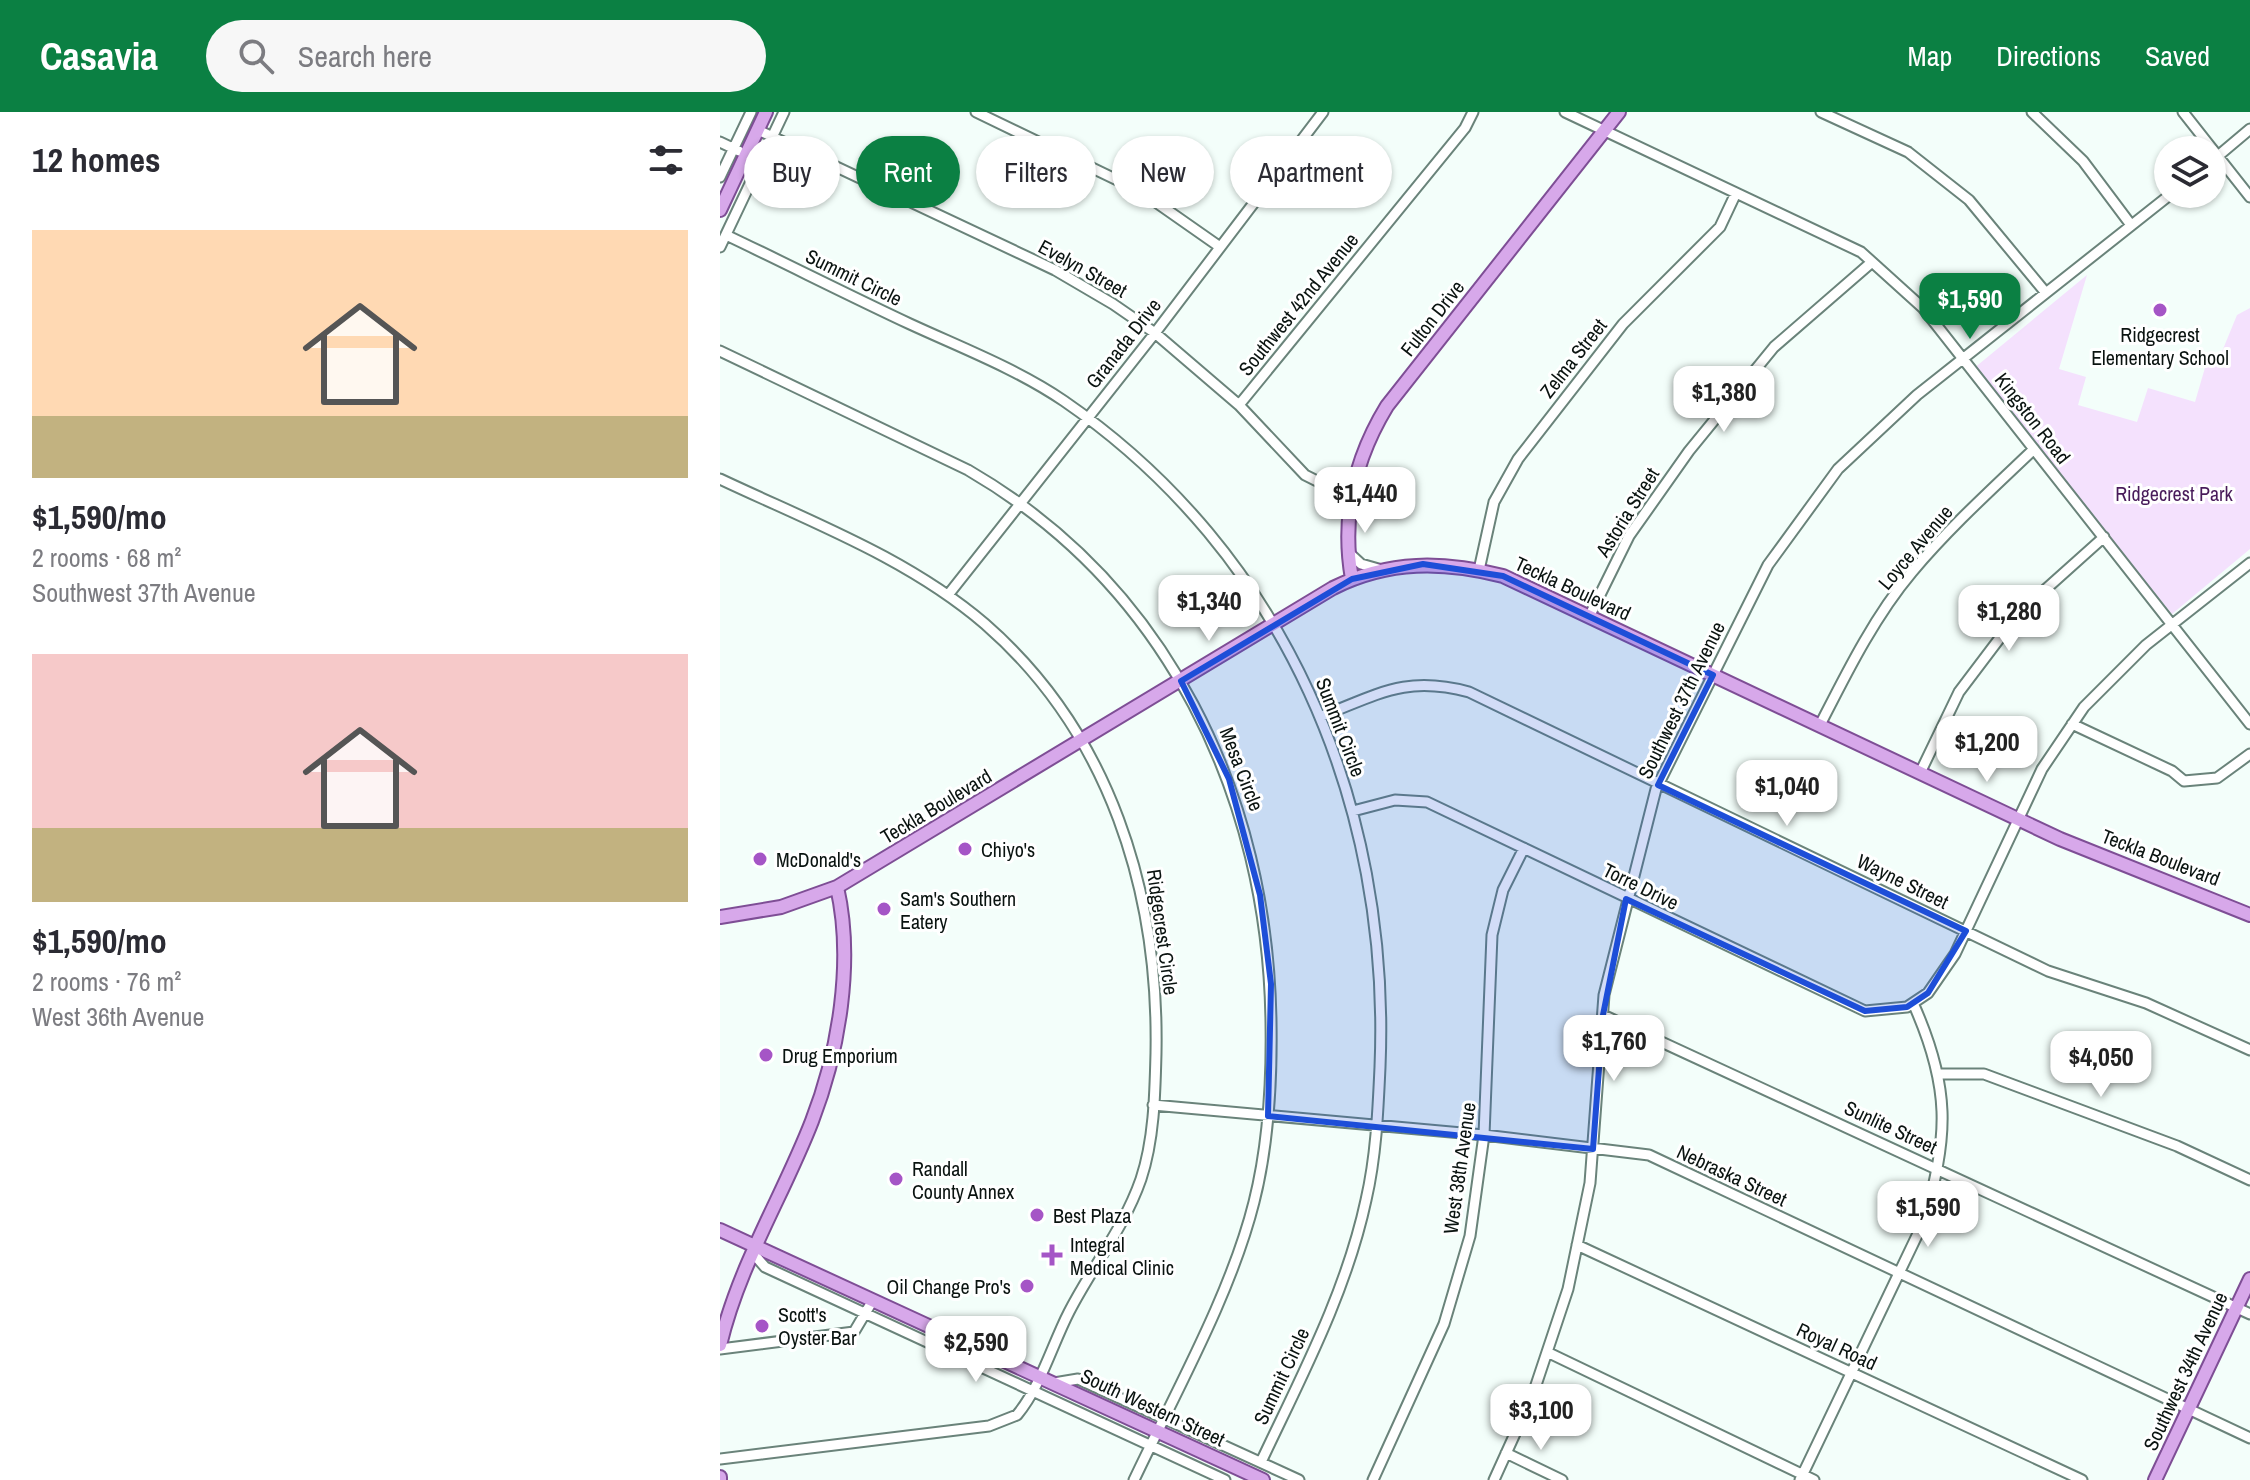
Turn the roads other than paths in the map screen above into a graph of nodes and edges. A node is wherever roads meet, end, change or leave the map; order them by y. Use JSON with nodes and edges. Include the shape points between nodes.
{"nodes":[{"id":1,"x":751,"y":112,"type":"edge"},
{"id":2,"x":766,"y":112,"type":"edge"},
{"id":3,"x":784,"y":112,"type":"edge"},
{"id":4,"x":976,"y":112,"type":"edge"},
{"id":5,"x":1323,"y":112,"type":"edge"},
{"id":6,"x":1473,"y":112,"type":"edge"},
{"id":7,"x":1565,"y":112,"type":"edge"},
{"id":8,"x":1619,"y":112,"type":"edge"},
{"id":9,"x":1821,"y":112,"type":"edge"},
{"id":10,"x":2032,"y":112,"type":"edge"},
{"id":11,"x":2183,"y":112,"type":"edge"},
{"id":12,"x":2250,"y":129,"type":"edge"},
{"id":13,"x":758,"y":130,"type":"junction"},
{"id":14,"x":1605,"y":131,"type":"junction"},
{"id":15,"x":755,"y":136,"type":"edge"},
{"id":16,"x":771,"y":136,"type":"edge"},
{"id":17,"x":773,"y":136,"type":"edge"},
{"id":18,"x":2199,"y":136,"type":"edge"},
{"id":19,"x":720,"y":142,"type":"edge"},
{"id":20,"x":734,"y":148,"type":"junction"},
{"id":21,"x":2226,"y":150,"type":"edge"},
{"id":22,"x":744,"y":153,"type":"edge"},
{"id":23,"x":744,"y":158,"type":"edge"},
{"id":24,"x":840,"y":169,"type":"edge"},
{"id":25,"x":2226,"y":171,"type":"edge"},
{"id":26,"x":720,"y":177,"type":"edge"},
{"id":27,"x":1736,"y":193,"type":"junction"},
{"id":28,"x":744,"y":197,"type":"edge"},
{"id":29,"x":2250,"y":197,"type":"edge"},
{"id":30,"x":2154,"y":207,"type":"edge"},
{"id":31,"x":720,"y":210,"type":"edge"},
{"id":32,"x":2131,"y":225,"type":"junction"},
{"id":33,"x":726,"y":235,"type":"junction"},
{"id":34,"x":720,"y":247,"type":"edge"},
{"id":35,"x":1220,"y":247,"type":"junction"},
{"id":36,"x":1872,"y":262,"type":"junction"},
{"id":37,"x":2046,"y":293,"type":"junction"},
{"id":38,"x":1155,"y":333,"type":"junction"},
{"id":39,"x":720,"y":351,"type":"edge"},
{"id":40,"x":1963,"y":358,"type":"junction"},
{"id":41,"x":1239,"y":405,"type":"junction"},
{"id":42,"x":1087,"y":418,"type":"junction"},
{"id":43,"x":2034,"y":449,"type":"junction"},
{"id":44,"x":720,"y":479,"type":"edge"},
{"id":45,"x":1351,"y":492,"type":"junction"},
{"id":46,"x":1020,"y":505,"type":"junction"},
{"id":47,"x":2104,"y":537,"type":"junction"},
{"id":48,"x":1348,"y":552,"type":"junction"},
{"id":49,"x":2250,"y":563,"type":"edge"},
{"id":50,"x":1382,"y":570,"type":"junction"},
{"id":51,"x":1479,"y":570,"type":"junction"},
{"id":52,"x":1352,"y":579,"type":"junction"},
{"id":53,"x":948,"y":595,"type":"junction"},
{"id":54,"x":1589,"y":617,"type":"junction"},
{"id":55,"x":2172,"y":624,"type":"junction"},
{"id":56,"x":1274,"y":625,"type":"junction"},
{"id":57,"x":1713,"y":675,"type":"junction"},
{"id":58,"x":1181,"y":681,"type":"junction"},
{"id":59,"x":1322,"y":716,"type":"junction"},
{"id":60,"x":2072,"y":724,"type":"junction"},
{"id":61,"x":2250,"y":724,"type":"edge"},
{"id":62,"x":1820,"y":725,"type":"junction"},
{"id":63,"x":1083,"y":741,"type":"junction"},
{"id":64,"x":2250,"y":754,"type":"edge"},
{"id":65,"x":1920,"y":773,"type":"junction"},
{"id":66,"x":1658,"y":785,"type":"junction"},
{"id":67,"x":1353,"y":811,"type":"junction"},
{"id":68,"x":2018,"y":819,"type":"junction"},
{"id":69,"x":1524,"y":848,"type":"junction"},
{"id":70,"x":837,"y":887,"type":"junction"},
{"id":71,"x":1626,"y":899,"type":"junction"},
{"id":72,"x":2250,"y":915,"type":"edge"},
{"id":73,"x":720,"y":917,"type":"edge"},
{"id":74,"x":1966,"y":931,"type":"junction"},
{"id":75,"x":1913,"y":1003,"type":"junction"},
{"id":76,"x":1603,"y":1015,"type":"junction"},
{"id":77,"x":2250,"y":1050,"type":"edge"},
{"id":78,"x":1938,"y":1074,"type":"junction"},
{"id":79,"x":1153,"y":1105,"type":"junction"},
{"id":80,"x":1268,"y":1116,"type":"junction"},
{"id":81,"x":1376,"y":1125,"type":"junction"},
{"id":82,"x":1484,"y":1135,"type":"junction"},
{"id":83,"x":1593,"y":1149,"type":"junction"},
{"id":84,"x":1938,"y":1169,"type":"junction"},
{"id":85,"x":2250,"y":1180,"type":"edge"},
{"id":86,"x":720,"y":1230,"type":"edge"},
{"id":87,"x":1577,"y":1245,"type":"junction"},
{"id":88,"x":753,"y":1249,"type":"junction"},
{"id":89,"x":1899,"y":1273,"type":"junction"},
{"id":90,"x":2250,"y":1279,"type":"edge"},
{"id":91,"x":873,"y":1300,"type":"junction"},
{"id":92,"x":2237,"y":1307,"type":"junction"},
{"id":93,"x":866,"y":1314,"type":"junction"},
{"id":94,"x":2250,"y":1314,"type":"edge"},
{"id":95,"x":720,"y":1347,"type":"edge"},
{"id":96,"x":1547,"y":1352,"type":"junction"},
{"id":97,"x":1852,"y":1373,"type":"junction"},
{"id":98,"x":1039,"y":1376,"type":"junction"},
{"id":99,"x":1054,"y":1383,"type":"junction"},
{"id":100,"x":1032,"y":1391,"type":"junction"},
{"id":101,"x":2189,"y":1410,"type":"junction"},
{"id":102,"x":1163,"y":1418,"type":"junction"},
{"id":103,"x":1157,"y":1431,"type":"junction"},
{"id":104,"x":2250,"y":1438,"type":"edge"},
{"id":105,"x":1150,"y":1446,"type":"junction"},
{"id":106,"x":1506,"y":1453,"type":"junction"},
{"id":107,"x":720,"y":1459,"type":"edge"},
{"id":108,"x":1261,"y":1462,"type":"junction"},
{"id":109,"x":1802,"y":1477,"type":"edge"},
{"id":110,"x":1134,"y":1480,"type":"edge"},
{"id":111,"x":1225,"y":1480,"type":"edge"},
{"id":112,"x":1263,"y":1480,"type":"edge"},
{"id":113,"x":1299,"y":1480,"type":"edge"},
{"id":114,"x":1373,"y":1480,"type":"edge"},
{"id":115,"x":1494,"y":1480,"type":"edge"},
{"id":116,"x":1562,"y":1480,"type":"edge"},
{"id":117,"x":1814,"y":1480,"type":"edge"},
{"id":118,"x":2082,"y":1480,"type":"edge"},
{"id":119,"x":2155,"y":1480,"type":"edge"}],
"edges":[{"from":1,"to":20,"type":"street"},
{"from":2,"to":13,"type":"main road"},
{"from":3,"to":17,"type":"street"},
{"from":4,"to":35,"type":"street","via":[[1140,191]]},
{"from":5,"to":35,"type":"street","name":"Granada Drive"},
{"from":6,"to":41,"type":"street","name":"Southwest 42nd Avenue"},
{"from":7,"to":14,"type":"street","name":"Kingston Road"},
{"from":8,"to":14,"type":"main road","name":"Fulton Drive"},
{"from":9,"to":37,"type":"street","via":[[1908,152],[1969,200]]},
{"from":10,"to":32,"type":"street","via":[[2083,161]]},
{"from":11,"to":18,"type":"street"},
{"from":12,"to":21,"type":"street"},
{"from":13,"to":15,"type":"main road"},
{"from":13,"to":16,"type":"street","name":"Evelyn Street"},
{"from":14,"to":27,"type":"street","name":"Kingston Road"},
{"from":14,"to":45,"type":"main road","name":"Fulton Drive","via":[[1387,406],[1363,450]]},
{"from":19,"to":20,"type":"street"},
{"from":20,"to":22,"type":"street"},
{"from":20,"to":26,"type":"street"},
{"from":23,"to":31,"type":"main road"},
{"from":24,"to":38,"type":"street","name":"Evelyn Street","via":[[1055,270]]},
{"from":25,"to":29,"type":"street"},
{"from":27,"to":36,"type":"street","name":"Kingston Road"},
{"from":27,"to":51,"type":"street","name":"Zelma Street","via":[[1720,227],[1623,324],[1518,459],[1494,502]]},
{"from":28,"to":33,"type":"street"},
{"from":30,"to":32,"type":"street","name":"Southwest 37th Avenue"},
{"from":32,"to":37,"type":"street","name":"Southwest 37th Avenue"},
{"from":33,"to":34,"type":"street"},
{"from":33,"to":42,"type":"street","name":"Summit Circle","via":[[1006,368]]},
{"from":35,"to":38,"type":"street","name":"Granada Drive"},
{"from":36,"to":40,"type":"street","name":"Kingston Road","via":[[1923,308]]},
{"from":36,"to":54,"type":"street","name":"Astoria Street","via":[[1774,347],[1689,451],[1629,536]]},
{"from":37,"to":40,"type":"street","name":"Southwest 37th Avenue"},
{"from":38,"to":41,"type":"street","name":"Evelyn Street"},
{"from":38,"to":42,"type":"street","name":"Granada Drive"},
{"from":39,"to":46,"type":"street","name":"Mesa Circle","via":[[968,470]]},
{"from":40,"to":43,"type":"street","name":"Kingston Road"},
{"from":40,"to":57,"type":"street","name":"Southwest 37th Avenue","via":[[1838,469],[1768,565]]},
{"from":41,"to":45,"type":"street","name":"Evelyn Street","via":[[1305,475]]},
{"from":42,"to":46,"type":"street","name":"Granada Drive"},
{"from":42,"to":56,"type":"street","name":"Summit Circle","via":[[1176,497],[1235,566]]},
{"from":43,"to":47,"type":"street","name":"Kingston Road"},
{"from":43,"to":62,"type":"street","name":"Loyce Avenue","via":[[1910,574]]},
{"from":44,"to":53,"type":"street","name":"Ridgecrest Circle","via":[[887,558]]},
{"from":45,"to":48,"type":"main road","name":"Fulton Drive"},
{"from":46,"to":53,"type":"street","name":"Granada Drive"},
{"from":46,"to":58,"type":"street","name":"Mesa Circle","via":[[1077,552],[1130,608]]},
{"from":47,"to":55,"type":"street","name":"Kingston Road"},
{"from":47,"to":65,"type":"street","via":[[2018,614],[1959,692]]},
{"from":48,"to":50,"type":"street","via":[[1361,564]]},
{"from":48,"to":52,"type":"main road","name":"Fulton Drive"},
{"from":49,"to":55,"type":"street"},
{"from":50,"to":51,"type":"main road","name":"Teckla Boulevard","via":[[1423,564]]},
{"from":50,"to":52,"type":"main road","name":"Teckla Boulevard"},
{"from":51,"to":54,"type":"main road","name":"Teckla Boulevard"},
{"from":52,"to":56,"type":"main road","name":"Teckla Boulevard"},
{"from":53,"to":63,"type":"street","name":"Ridgecrest Circle","via":[[1032,671]]},
{"from":54,"to":57,"type":"main road","name":"Teckla Boulevard"},
{"from":55,"to":60,"type":"street"},
{"from":55,"to":61,"type":"street","name":"Kingston Road"},
{"from":56,"to":58,"type":"main road","name":"Teckla Boulevard"},
{"from":56,"to":59,"type":"street","name":"Summit Circle"},
{"from":57,"to":62,"type":"main road","name":"Teckla Boulevard"},
{"from":57,"to":66,"type":"street","name":"Southwest 37th Avenue"},
{"from":58,"to":63,"type":"main road","name":"Teckla Boulevard"},
{"from":58,"to":80,"type":"street","name":"Mesa Circle","via":[[1221,758],[1257,881],[1271,984]]},
{"from":59,"to":66,"type":"street","name":"Wayne Street","via":[[1402,684],[1438,684],[1469,692]]},
{"from":59,"to":67,"type":"street","name":"Summit Circle"},
{"from":60,"to":64,"type":"street","via":[[2184,781],[2217,778]]},
{"from":60,"to":68,"type":"street"},
{"from":62,"to":65,"type":"main road","name":"Teckla Boulevard"},
{"from":63,"to":70,"type":"main road","name":"Teckla Boulevard"},
{"from":63,"to":79,"type":"street","name":"Ridgecrest Circle","via":[[1122,819],[1145,908],[1156,999]]},
{"from":65,"to":68,"type":"main road","name":"Teckla Boulevard"},
{"from":66,"to":71,"type":"street","name":"Southwest 37th Avenue"},
{"from":66,"to":74,"type":"street","name":"Wayne Street"},
{"from":67,"to":69,"type":"street","name":"Torre Drive","via":[[1395,800],[1427,802]]},
{"from":67,"to":81,"type":"street","name":"Summit Circle","via":[[1377,959],[1381,1039]]},
{"from":68,"to":72,"type":"main road","name":"Teckla Boulevard"},
{"from":68,"to":74,"type":"street"},
{"from":69,"to":71,"type":"street","name":"Torre Drive"},
{"from":69,"to":82,"type":"street","name":"West 38th Avenue","via":[[1503,890],[1492,935]]},
{"from":70,"to":73,"type":"main road","name":"Teckla Boulevard","via":[[781,907]]},
{"from":70,"to":88,"type":"main road","via":[[843,967],[827,1075],[812,1121]]},
{"from":71,"to":75,"type":"street","name":"Torre Drive","via":[[1865,1011]]},
{"from":71,"to":76,"type":"street","name":"Southwest 37th Avenue"},
{"from":74,"to":75,"type":"street","via":[[1928,993]]},
{"from":74,"to":77,"type":"street","name":"Wayne Street","via":[[2048,971],[2146,1003]]},
{"from":75,"to":78,"type":"street","via":[[1933,1046]]},
{"from":76,"to":83,"type":"street","name":"Southwest 37th Avenue"},
{"from":76,"to":84,"type":"street","name":"Sunlite Street"},
{"from":78,"to":84,"type":"street","via":[[1944,1106]]},
{"from":78,"to":85,"type":"street","via":[[1984,1074],[2177,1146]]},
{"from":79,"to":80,"type":"street","name":"Nebraska Street"},
{"from":79,"to":98,"type":"street","name":"Ridgecrest Circle","via":[[1149,1144],[1133,1200],[1070,1309]]},
{"from":80,"to":81,"type":"street","name":"Nebraska Street"},
{"from":80,"to":102,"type":"street","name":"Mesa Circle","via":[[1241,1246]]},
{"from":81,"to":82,"type":"street","name":"Nebraska Street"},
{"from":81,"to":108,"type":"street","name":"Summit Circle","via":[[1366,1199],[1347,1270]]},
{"from":82,"to":83,"type":"street","name":"Nebraska Street"},
{"from":82,"to":114,"type":"street","name":"West 38th Avenue","via":[[1478,1195],[1456,1289]]},
{"from":83,"to":87,"type":"street","name":"Southwest 37th Avenue"},
{"from":83,"to":89,"type":"street","name":"Nebraska Street","via":[[1649,1155]]},
{"from":84,"to":89,"type":"street","via":[[1923,1223]]},
{"from":84,"to":92,"type":"street","name":"Sunlite Street"},
{"from":86,"to":88,"type":"main road","name":"South Western Street"},
{"from":87,"to":96,"type":"street","name":"Southwest 37th Avenue"},
{"from":87,"to":97,"type":"street","name":"Royal Road"},
{"from":88,"to":91,"type":"main road","name":"South Western Street"},
{"from":88,"to":93,"type":"street","via":[[765,1267]]},
{"from":88,"to":95,"type":"main road"},
{"from":89,"to":97,"type":"street"},
{"from":89,"to":101,"type":"street","name":"Nebraska Street"},
{"from":90,"to":92,"type":"main road","name":"Southwest 34th Avenue"},
{"from":91,"to":93,"type":"street"},
{"from":91,"to":98,"type":"main road","name":"South Western Street"},
{"from":92,"to":94,"type":"street","name":"Sunlite Street"},
{"from":92,"to":101,"type":"main road","name":"Southwest 34th Avenue"},
{"from":93,"to":95,"type":"street","via":[[847,1334]]},
{"from":93,"to":100,"type":"street"},
{"from":96,"to":106,"type":"street","name":"Southwest 37th Avenue"},
{"from":96,"to":109,"type":"street"},
{"from":97,"to":109,"type":"street"},
{"from":97,"to":118,"type":"street","name":"Royal Road"},
{"from":98,"to":99,"type":"main road","name":"South Western Street"},
{"from":98,"to":100,"type":"street","name":"Ridgecrest Circle"},
{"from":99,"to":102,"type":"street","via":[[1078,1379]]},
{"from":99,"to":103,"type":"main road","name":"South Western Street"},
{"from":100,"to":105,"type":"street"},
{"from":100,"to":107,"type":"street","name":"Ridgecrest Circle","via":[[1017,1415],[989,1426]]},
{"from":101,"to":104,"type":"street","name":"Nebraska Street"},
{"from":101,"to":119,"type":"main road","name":"Southwest 34th Avenue"},
{"from":102,"to":103,"type":"street","name":"Mesa Circle"},
{"from":102,"to":108,"type":"street"},
{"from":103,"to":105,"type":"street","name":"Mesa Circle"},
{"from":103,"to":112,"type":"main road","name":"South Western Street"},
{"from":105,"to":110,"type":"street","name":"Mesa Circle"},
{"from":105,"to":111,"type":"street"},
{"from":106,"to":115,"type":"street","name":"Southwest 37th Avenue"},
{"from":106,"to":116,"type":"street"},
{"from":108,"to":113,"type":"street"},
{"from":109,"to":117,"type":"street"}]}
